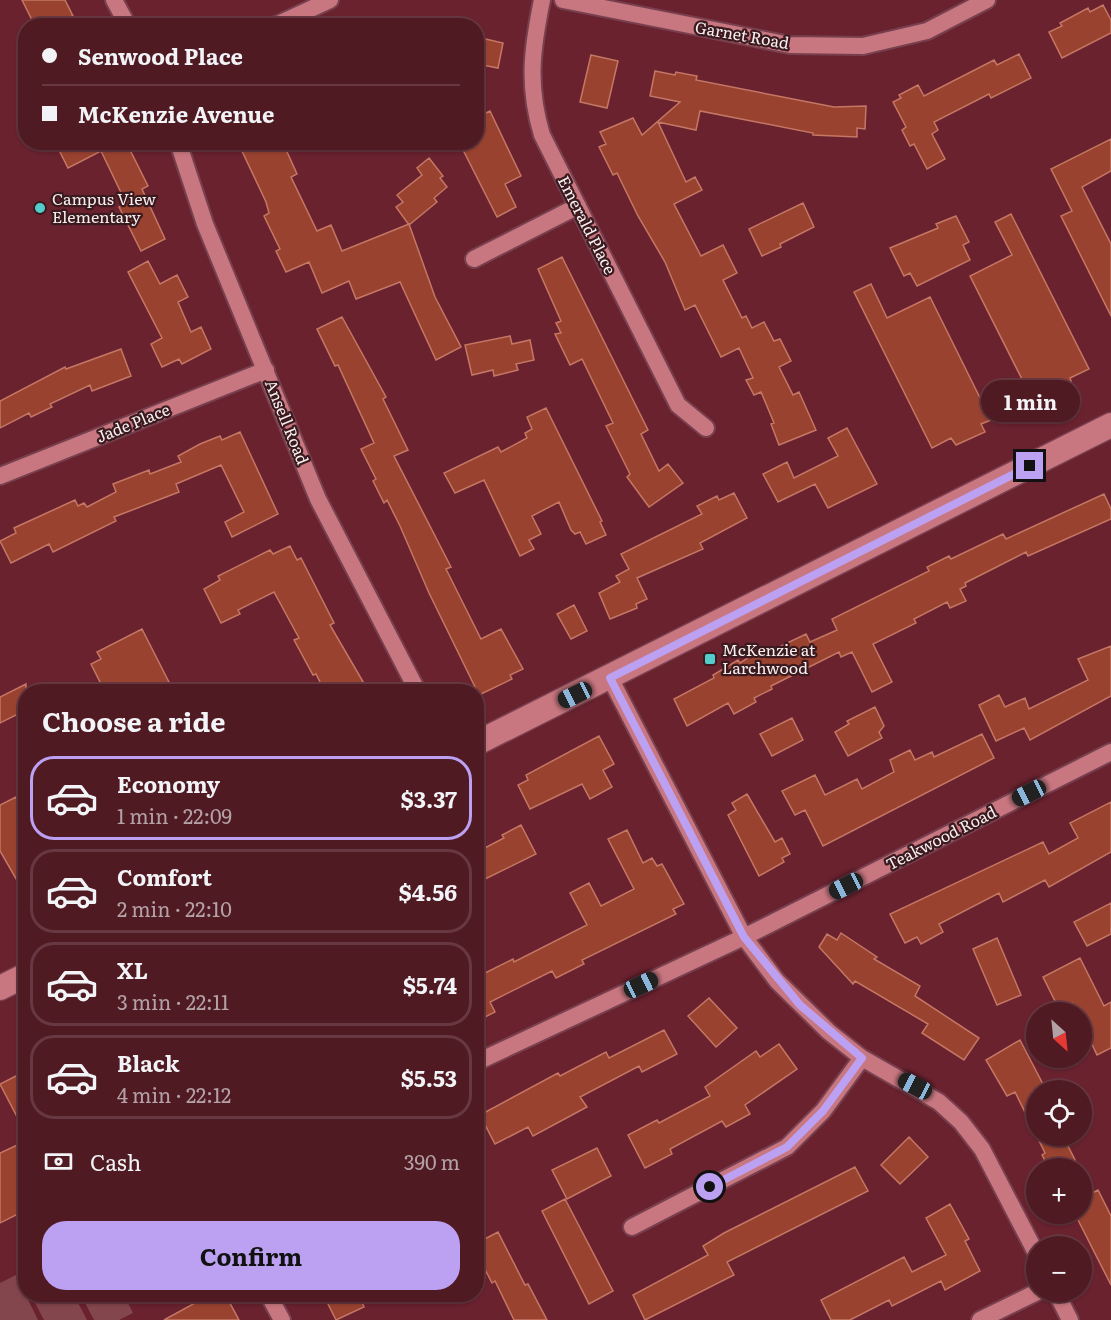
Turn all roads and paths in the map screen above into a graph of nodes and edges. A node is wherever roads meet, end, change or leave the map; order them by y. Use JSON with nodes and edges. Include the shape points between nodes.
{"nodes":[{"id":1,"x":114,"y":0,"type":"edge"},
{"id":2,"x":330,"y":0,"type":"edge"},
{"id":3,"x":542,"y":0,"type":"edge"},
{"id":4,"x":563,"y":0,"type":"edge"},
{"id":5,"x":987,"y":0,"type":"edge"},
{"id":6,"x":124,"y":18,"type":"edge"},
{"id":7,"x":291,"y":18,"type":"edge"},
{"id":8,"x":181,"y":150,"type":"edge"},
{"id":9,"x":578,"y":206,"type":"junction"},
{"id":10,"x":474,"y":259,"type":"dead end"},
{"id":11,"x":266,"y":370,"type":"junction"},
{"id":12,"x":1111,"y":425,"type":"edge"},
{"id":13,"x":706,"y":428,"type":"dead end"},
{"id":14,"x":0,"y":476,"type":"edge"},
{"id":15,"x":610,"y":678,"type":"junction"},
{"id":16,"x":414,"y":684,"type":"edge"},
{"id":17,"x":484,"y":740,"type":"edge"},
{"id":18,"x":1111,"y":752,"type":"edge"},
{"id":19,"x":744,"y":937,"type":"junction"},
{"id":20,"x":18,"y":979,"type":"edge"},
{"id":21,"x":0,"y":988,"type":"edge"},
{"id":22,"x":862,"y":1058,"type":"junction"},
{"id":23,"x":484,"y":1059,"type":"edge"},
{"id":24,"x":632,"y":1227,"type":"dead end"},
{"id":25,"x":1027,"y":1236,"type":"edge"},
{"id":26,"x":1026,"y":1297,"type":"edge"},
{"id":27,"x":272,"y":1302,"type":"edge"},
{"id":28,"x":1061,"y":1302,"type":"edge"},
{"id":29,"x":282,"y":1320,"type":"edge"},
{"id":30,"x":980,"y":1320,"type":"edge"},
{"id":31,"x":1070,"y":1320,"type":"edge"}],
"edges":[{"from":1,"to":6,"type":"street"},
{"from":2,"to":7,"type":"street"},
{"from":3,"to":9,"type":"street","name":"Emerald Place","via":[[530,70],[535,112],[542,135]]},
{"from":4,"to":5,"type":"street","name":"Garnet Road","via":[[790,45],[863,46],[927,31]]},
{"from":8,"to":11,"type":"street","name":"Ansell Road","via":[[205,224]]},
{"from":9,"to":10,"type":"street"},
{"from":9,"to":13,"type":"street","name":"Emerald Place","via":[[678,405]]},
{"from":11,"to":14,"type":"street","name":"Jade Place"},
{"from":11,"to":16,"type":"street","name":"Ansell Road","via":[[318,500]]},
{"from":12,"to":15,"type":"main road"},
{"from":15,"to":17,"type":"main road"},
{"from":15,"to":19,"type":"street"},
{"from":18,"to":19,"type":"street","name":"Teakwood Road"},
{"from":19,"to":22,"type":"street","via":[[800,1005]]},
{"from":19,"to":23,"type":"street","name":"Teakwood Road"},
{"from":20,"to":21,"type":"main road"},
{"from":22,"to":24,"type":"street","via":[[823,1111],[787,1147]]},
{"from":22,"to":25,"type":"street","via":[[915,1086],[961,1122],[982,1149]]},
{"from":26,"to":30,"type":"street"},
{"from":27,"to":29,"type":"street"},
{"from":28,"to":31,"type":"street"}]}
